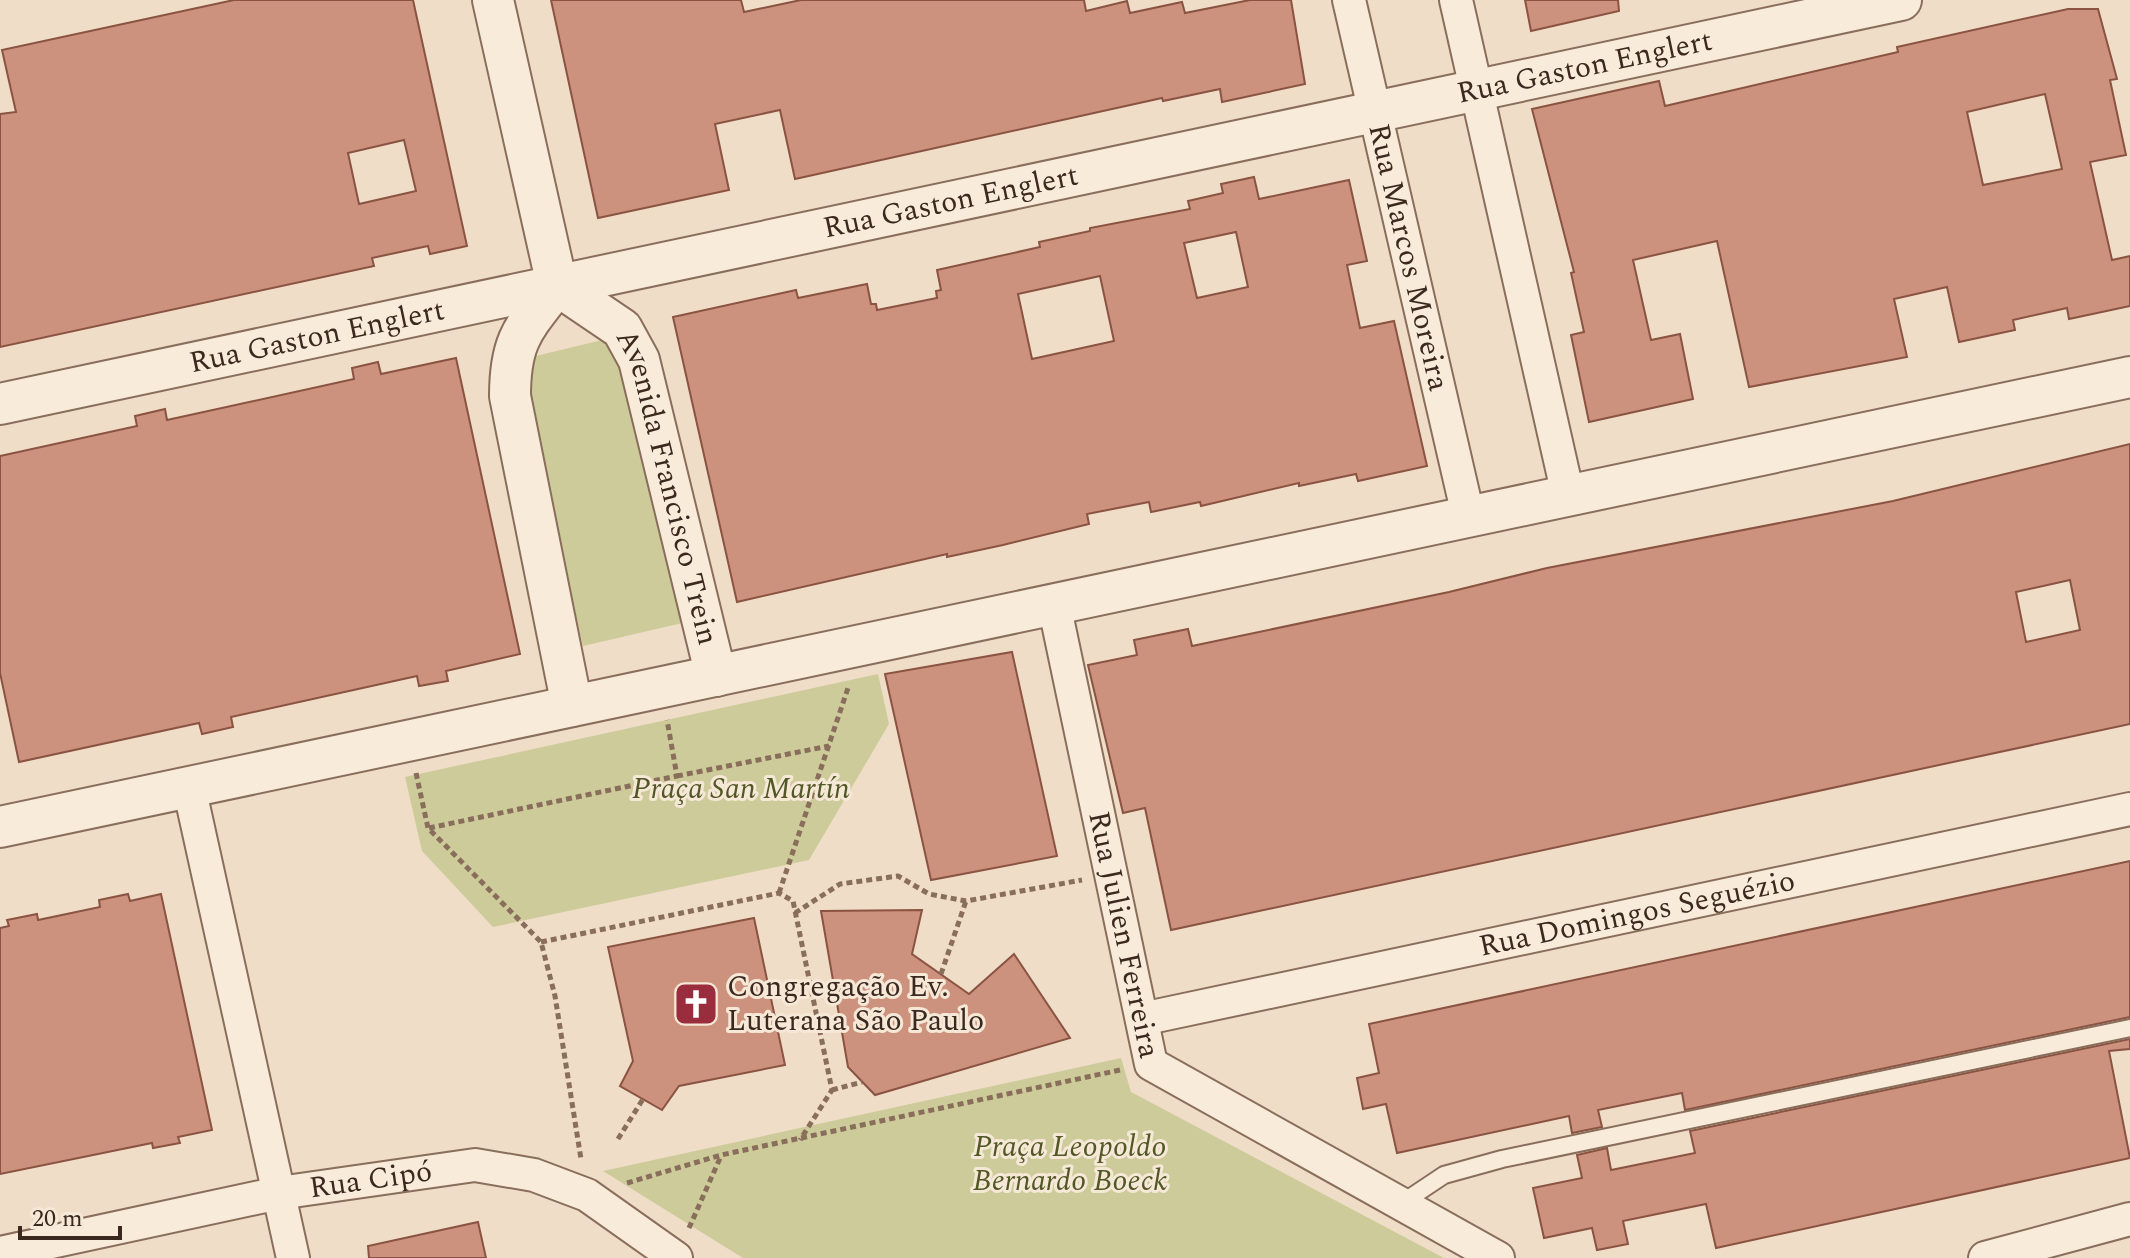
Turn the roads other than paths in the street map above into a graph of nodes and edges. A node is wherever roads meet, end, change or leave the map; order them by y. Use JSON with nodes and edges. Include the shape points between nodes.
{"nodes":[{"id":1,"x":493,"y":0,"type":"edge"},
{"id":2,"x":1349,"y":0,"type":"edge"},
{"id":3,"x":1456,"y":0,"type":"edge"},
{"id":4,"x":1901,"y":0,"type":"edge"},
{"id":5,"x":1476,"y":90,"type":"junction"},
{"id":6,"x":1375,"y":112,"type":"junction"},
{"id":7,"x":557,"y":285,"type":"junction"},
{"id":8,"x":2130,"y":377,"type":"edge"},
{"id":9,"x":0,"y":404,"type":"edge"},
{"id":10,"x":1568,"y":495,"type":"junction"},
{"id":11,"x":1468,"y":515,"type":"junction"},
{"id":12,"x":1054,"y":604,"type":"junction"},
{"id":13,"x":716,"y":676,"type":"junction"},
{"id":14,"x":572,"y":706,"type":"junction"},
{"id":15,"x":189,"y":787,"type":"junction"},
{"id":16,"x":2130,"y":809,"type":"edge"},
{"id":17,"x":0,"y":827,"type":"edge"},
{"id":18,"x":1142,"y":1019,"type":"junction"},
{"id":19,"x":2130,"y":1028,"type":"edge"},
{"id":20,"x":279,"y":1193,"type":"junction"},
{"id":21,"x":1402,"y":1203,"type":"junction"},
{"id":22,"x":2130,"y":1219,"type":"edge"},
{"id":23,"x":0,"y":1253,"type":"edge"},
{"id":24,"x":2025,"y":1254,"type":"edge"},
{"id":25,"x":293,"y":1258,"type":"edge"},
{"id":26,"x":676,"y":1258,"type":"edge"},
{"id":27,"x":1498,"y":1258,"type":"edge"},
{"id":28,"x":1985,"y":1258,"type":"edge"}],
"edges":[{"from":1,"to":7,"type":"street"},
{"from":2,"to":6,"type":"street","name":"Rua Marcos Moreira"},
{"from":3,"to":5,"type":"street"},
{"from":4,"to":5,"type":"street","name":"Rua Gaston Englert"},
{"from":5,"to":6,"type":"street","name":"Rua Gaston Englert"},
{"from":5,"to":10,"type":"street"},
{"from":6,"to":7,"type":"street","name":"Rua Gaston Englert"},
{"from":6,"to":11,"type":"street","name":"Rua Marcos Moreira"},
{"from":7,"to":9,"type":"street","name":"Rua Gaston Englert"},
{"from":7,"to":13,"type":"street","name":"Avenida Francisco Trein","via":[[622,329],[639,360]]},
{"from":7,"to":14,"type":"street","via":[[519,334],[510,362],[510,396]]},
{"from":8,"to":10,"type":"street"},
{"from":10,"to":11,"type":"street"},
{"from":11,"to":12,"type":"street"},
{"from":12,"to":13,"type":"street"},
{"from":12,"to":18,"type":"street","name":"Rua Julien Ferreira"},
{"from":13,"to":14,"type":"street"},
{"from":14,"to":15,"type":"street"},
{"from":15,"to":17,"type":"street"},
{"from":15,"to":20,"type":"street"},
{"from":16,"to":18,"type":"street","name":"Rua Domingos Seguézio"},
{"from":18,"to":21,"type":"street","name":"Rua Julien Ferreira","via":[[1151,1064]]},
{"from":19,"to":21,"type":"lane","via":[[1502,1159],[1444,1175]]},
{"from":20,"to":23,"type":"street","name":"Rua Cipó"},
{"from":20,"to":25,"type":"street"},
{"from":20,"to":26,"type":"street","name":"Rua Cipó","via":[[475,1165],[534,1175],[587,1195]]},
{"from":21,"to":27,"type":"street","name":"Rua Julien Ferreira"},
{"from":22,"to":24,"type":"street"},
{"from":24,"to":28,"type":"street"}]}
